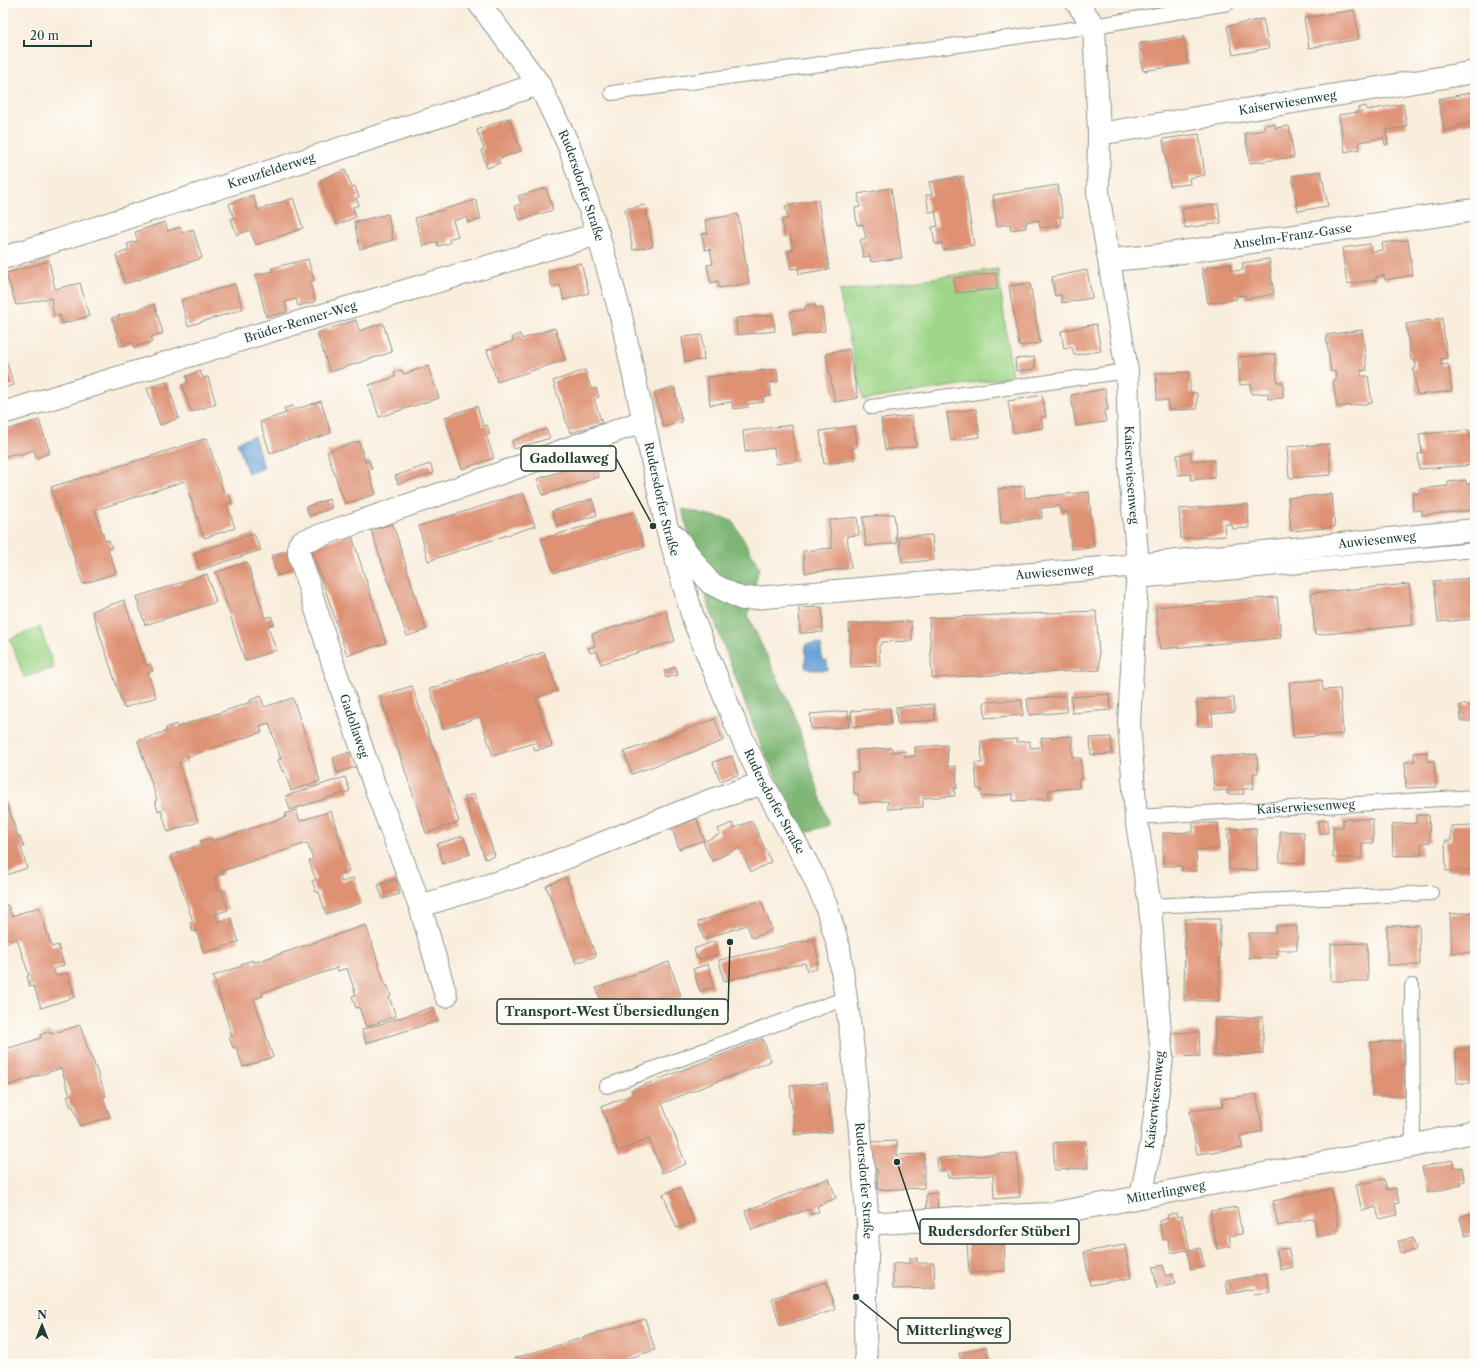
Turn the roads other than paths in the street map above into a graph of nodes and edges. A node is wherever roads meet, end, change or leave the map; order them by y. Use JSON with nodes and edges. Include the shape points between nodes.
{"nodes":[{"id":1,"x":479,"y":3,"type":"edge"},
{"id":2,"x":1077,"y":3,"type":"edge"},
{"id":3,"x":1228,"y":3,"type":"edge"},
{"id":4,"x":1094,"y":26,"type":"junction"},
{"id":5,"x":1475,"y":72,"type":"edge"},
{"id":6,"x":538,"y":84,"type":"junction"},
{"id":7,"x":612,"y":93,"type":"dead end"},
{"id":8,"x":1099,"y":134,"type":"junction"},
{"id":9,"x":1475,"y":210,"type":"edge"},
{"id":10,"x":598,"y":234,"type":"junction"},
{"id":11,"x":3,"y":258,"type":"edge"},
{"id":12,"x":1109,"y":260,"type":"junction"},
{"id":13,"x":1127,"y":371,"type":"junction"},
{"id":14,"x":872,"y":407,"type":"dead end"},
{"id":15,"x":3,"y":413,"type":"edge"},
{"id":16,"x":643,"y":421,"type":"junction"},
{"id":17,"x":666,"y":524,"type":"junction"},
{"id":18,"x":1475,"y":530,"type":"edge"},
{"id":19,"x":1475,"y":550,"type":"edge"},
{"id":20,"x":1137,"y":573,"type":"junction"},
{"id":21,"x":763,"y":783,"type":"junction"},
{"id":22,"x":1475,"y":797,"type":"edge"},
{"id":23,"x":1136,"y":817,"type":"junction"},
{"id":24,"x":1431,"y":894,"type":"dead end"},
{"id":25,"x":420,"y":906,"type":"junction"},
{"id":26,"x":1150,"y":906,"type":"junction"},
{"id":27,"x":1412,"y":986,"type":"dead end"},
{"id":28,"x":446,"y":996,"type":"dead end"},
{"id":29,"x":846,"y":998,"type":"junction"},
{"id":30,"x":607,"y":1086,"type":"dead end"},
{"id":31,"x":1475,"y":1131,"type":"edge"},
{"id":32,"x":1414,"y":1146,"type":"junction"},
{"id":33,"x":1141,"y":1197,"type":"junction"},
{"id":34,"x":868,"y":1224,"type":"junction"},
{"id":35,"x":866,"y":1364,"type":"edge"}],
"edges":[{"from":1,"to":6,"type":"street","name":"Rudersdorfer Straße"},
{"from":2,"to":4,"type":"street"},
{"from":3,"to":4,"type":"lane"},
{"from":4,"to":7,"type":"lane"},
{"from":4,"to":8,"type":"street","name":"Kaiserwiesenweg"},
{"from":5,"to":8,"type":"street","name":"Kaiserwiesenweg"},
{"from":6,"to":10,"type":"street","name":"Rudersdorfer Straße","via":[[570,146]]},
{"from":6,"to":11,"type":"street","name":"Kreuzfelderweg"},
{"from":8,"to":12,"type":"street","name":"Kaiserwiesenweg","via":[[1098,193]]},
{"from":9,"to":12,"type":"street","name":"Anselm-Franz-Gasse","via":[[1155,256]]},
{"from":10,"to":15,"type":"street","name":"Brüder-Renner-Weg"},
{"from":10,"to":16,"type":"street","name":"Rudersdorfer Straße","via":[[621,316]]},
{"from":12,"to":13,"type":"street","name":"Kaiserwiesenweg"},
{"from":13,"to":14,"type":"lane"},
{"from":13,"to":20,"type":"street","name":"Kaiserwiesenweg"},
{"from":16,"to":17,"type":"street","name":"Rudersdorfer Straße"},
{"from":16,"to":25,"type":"street","name":"Gadollaweg","via":[[504,472],[304,540],[299,545],[299,554],[333,664],[374,784]]},
{"from":17,"to":20,"type":"street","name":"Auwiesenweg","via":[[710,584],[742,599]]},
{"from":17,"to":21,"type":"street","name":"Rudersdorfer Straße","via":[[694,621],[736,725]]},
{"from":18,"to":20,"type":"street","name":"Auwiesenweg"},
{"from":19,"to":20,"type":"lane","name":"Auwiesenweg"},
{"from":20,"to":23,"type":"street","name":"Kaiserwiesenweg","via":[[1129,722]]},
{"from":21,"to":25,"type":"street","via":[[709,801],[526,874]]},
{"from":21,"to":29,"type":"street","name":"Rudersdorfer Straße","via":[[811,871],[826,905],[840,948]]},
{"from":22,"to":23,"type":"lane","name":"Kaiserwiesenweg"},
{"from":23,"to":26,"type":"street","name":"Kaiserwiesenweg"},
{"from":24,"to":26,"type":"lane"},
{"from":25,"to":28,"type":"street"},
{"from":26,"to":33,"type":"street","name":"Kaiserwiesenweg","via":[[1162,1058],[1151,1146]]},
{"from":27,"to":32,"type":"lane"},
{"from":29,"to":30,"type":"lane"},
{"from":29,"to":34,"type":"street","name":"Rudersdorfer Straße"},
{"from":31,"to":32,"type":"street","name":"Mitterlingweg"},
{"from":32,"to":33,"type":"street","name":"Mitterlingweg"},
{"from":33,"to":34,"type":"street","name":"Mitterlingweg","via":[[1050,1214]]},
{"from":34,"to":35,"type":"street","name":"Rudersdorfer Straße"}]}
